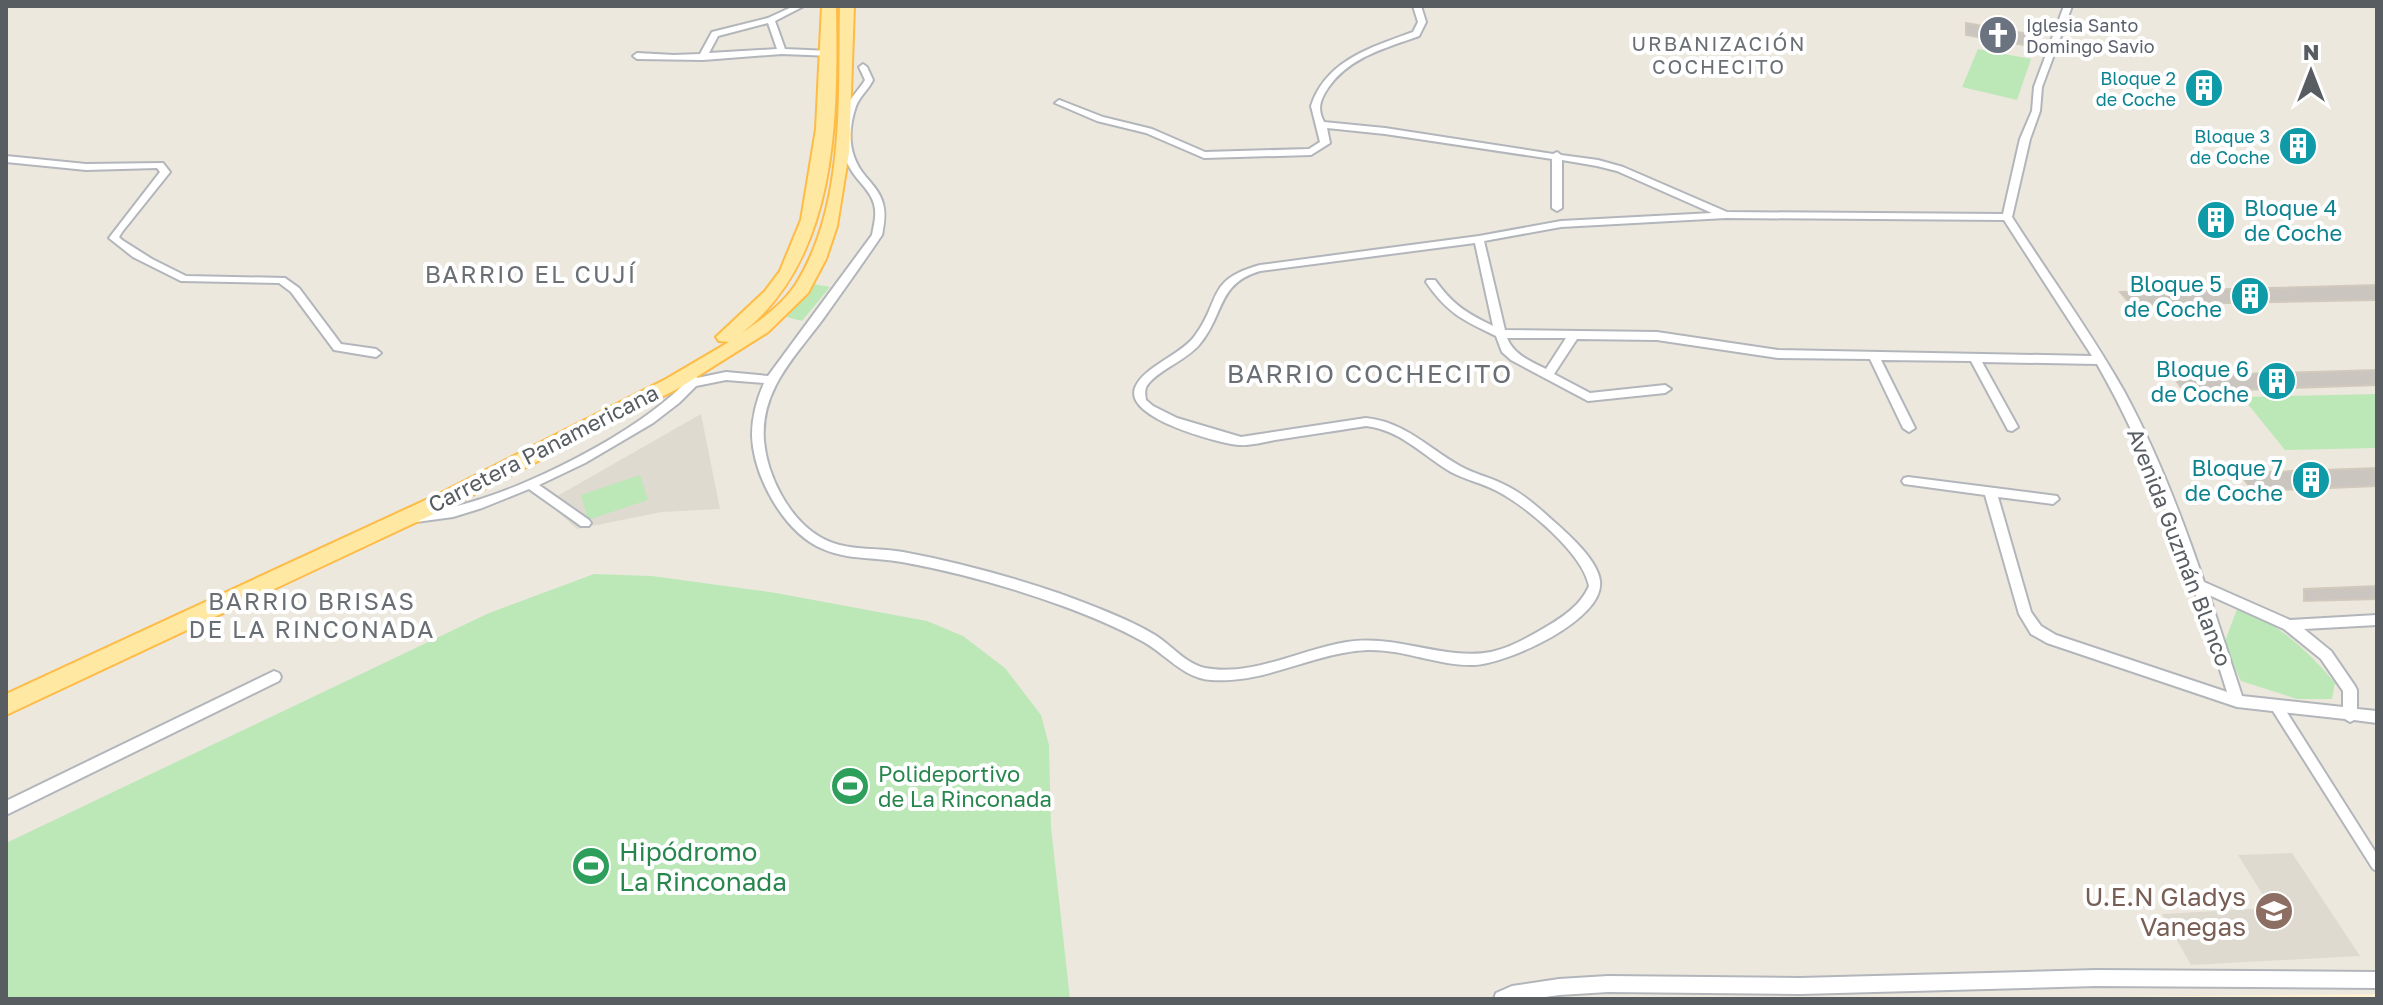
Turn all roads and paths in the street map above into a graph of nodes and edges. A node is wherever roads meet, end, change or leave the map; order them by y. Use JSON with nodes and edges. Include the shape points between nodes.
{"nodes":[{"id":1,"x":800,"y":6,"type":"edge"},
{"id":2,"x":829,"y":6,"type":"edge"},
{"id":3,"x":847,"y":6,"type":"edge"},
{"id":4,"x":1417,"y":6,"type":"edge"},
{"id":5,"x":2068,"y":6,"type":"edge"},
{"id":6,"x":771,"y":20,"type":"junction"},
{"id":7,"x":782,"y":51,"type":"junction"},
{"id":8,"x":830,"y":54,"type":"junction"},
{"id":9,"x":637,"y":56,"type":"dead end"},
{"id":10,"x":703,"y":57,"type":"junction"},
{"id":11,"x":863,"y":67,"type":"dead end"},
{"id":12,"x":848,"y":100,"type":"junction"},
{"id":13,"x":1059,"y":103,"type":"dead end"},
{"id":14,"x":1322,"y":125,"type":"junction"},
{"id":15,"x":1557,"y":155,"type":"junction"},
{"id":16,"x":6,"y":159,"type":"edge"},
{"id":17,"x":1557,"y":208,"type":"dead end"},
{"id":18,"x":1726,"y":215,"type":"junction"},
{"id":19,"x":2007,"y":217,"type":"junction"},
{"id":20,"x":1479,"y":239,"type":"junction"},
{"id":21,"x":1431,"y":282,"type":"dead end"},
{"id":22,"x":1500,"y":334,"type":"junction"},
{"id":23,"x":1573,"y":336,"type":"junction"},
{"id":24,"x":376,"y":353,"type":"dead end"},
{"id":25,"x":1874,"y":357,"type":"junction"},
{"id":26,"x":1975,"y":359,"type":"junction"},
{"id":27,"x":2099,"y":360,"type":"junction"},
{"id":28,"x":1548,"y":374,"type":"junction"},
{"id":29,"x":691,"y":377,"type":"junction"},
{"id":30,"x":771,"y":380,"type":"junction"},
{"id":31,"x":1665,"y":389,"type":"dead end"},
{"id":32,"x":2012,"y":427,"type":"dead end"},
{"id":33,"x":1909,"y":428,"type":"dead end"},
{"id":34,"x":1908,"y":481,"type":"dead end"},
{"id":35,"x":530,"y":484,"type":"junction"},
{"id":36,"x":1990,"y":491,"type":"junction"},
{"id":37,"x":2053,"y":499,"type":"dead end"},
{"id":38,"x":409,"y":518,"type":"junction"},
{"id":39,"x":585,"y":523,"type":"dead end"},
{"id":40,"x":2199,"y":585,"type":"junction"},
{"id":41,"x":2377,"y":620,"type":"edge"},
{"id":42,"x":2289,"y":625,"type":"junction"},
{"id":43,"x":274,"y":677,"type":"dead end"},
{"id":44,"x":6,"y":689,"type":"edge"},
{"id":45,"x":2237,"y":701,"type":"junction"},
{"id":46,"x":6,"y":705,"type":"edge"},
{"id":47,"x":2277,"y":707,"type":"junction"},
{"id":48,"x":2350,"y":716,"type":"junction"},
{"id":49,"x":2377,"y":717,"type":"edge"},
{"id":50,"x":6,"y":808,"type":"edge"},
{"id":51,"x":2377,"y":865,"type":"edge"},
{"id":52,"x":2377,"y":980,"type":"edge"},
{"id":53,"x":1502,"y":999,"type":"edge"}],
"edges":[{"from":1,"to":6,"type":"street"},
{"from":2,"to":8,"type":"main road","name":"Carretera Panamericana"},
{"from":3,"to":12,"type":"main road","name":"Carretera Panamericana"},
{"from":4,"to":14,"type":"street","via":[[1422,22],[1416,34],[1334,71],[1315,103]]},
{"from":5,"to":19,"type":"street","via":[[2038,87]]},
{"from":6,"to":7,"type":"street"},
{"from":6,"to":10,"type":"street","via":[[715,34]]},
{"from":7,"to":8,"type":"street"},
{"from":7,"to":10,"type":"street"},
{"from":8,"to":44,"type":"main road","name":"Carretera Panamericana","via":[[819,177],[807,231],[783,282],[732,332],[652,381],[395,512]]},
{"from":9,"to":10,"type":"street"},
{"from":11,"to":12,"type":"street","via":[[869,80]]},
{"from":12,"to":29,"type":"main road","name":"Carretera Panamericana","via":[[836,200],[802,288],[761,327]]},
{"from":12,"to":30,"type":"street","via":[[849,158],[881,200],[883,216],[877,235]]},
{"from":13,"to":14,"type":"street","via":[[1216,156],[1311,152],[1325,143]]},
{"from":14,"to":15,"type":"street"},
{"from":15,"to":17,"type":"street"},
{"from":15,"to":18,"type":"street","via":[[1620,169]]},
{"from":16,"to":24,"type":"street","via":[[86,167],[160,165],[165,172],[118,231],[117,243],[174,277],[281,280],[295,290],[338,347]]},
{"from":18,"to":19,"type":"street"},
{"from":18,"to":20,"type":"street","via":[[1561,224]]},
{"from":19,"to":27,"type":"street","name":"Avenida Guzmán Blanco"},
{"from":20,"to":22,"type":"street"},
{"from":20,"to":30,"type":"street","via":[[1242,271],[1225,284],[1209,325],[1193,345],[1145,380],[1138,396],[1153,412],[1241,441],[1366,422],[1386,424],[1452,467],[1506,490],[1545,520],[1594,574],[1595,585],[1565,623],[1483,660],[1368,645],[1226,675],[1202,674],[1150,639],[1074,605],[954,568],[833,549],[796,525],[763,461],[759,414]]},
{"from":21,"to":22,"type":"street","via":[[1461,315]]},
{"from":22,"to":23,"type":"street"},
{"from":22,"to":28,"type":"street","via":[[1510,353]]},
{"from":23,"to":25,"type":"street","via":[[1657,336],[1778,354]]},
{"from":23,"to":28,"type":"street"},
{"from":25,"to":26,"type":"street"},
{"from":25,"to":33,"type":"street"},
{"from":26,"to":27,"type":"street"},
{"from":26,"to":32,"type":"street"},
{"from":27,"to":40,"type":"street","name":"Avenida Guzmán Blanco","via":[[2130,415]]},
{"from":28,"to":31,"type":"street","via":[[1592,397]]},
{"from":29,"to":30,"type":"street"},
{"from":29,"to":35,"type":"street","via":[[682,397],[645,424]]},
{"from":29,"to":38,"type":"main road","name":"Carretera Panamericana"},
{"from":34,"to":36,"type":"street"},
{"from":35,"to":38,"type":"street","via":[[454,512]]},
{"from":35,"to":39,"type":"street"},
{"from":36,"to":37,"type":"street"},
{"from":36,"to":45,"type":"street","via":[[2025,614],[2036,630]]},
{"from":38,"to":46,"type":"main road","name":"Carretera Panamericana"},
{"from":40,"to":42,"type":"street"},
{"from":40,"to":45,"type":"street","name":"Avenida Guzmán Blanco"},
{"from":41,"to":42,"type":"street"},
{"from":42,"to":48,"type":"street","via":[[2326,655],[2350,690]]},
{"from":43,"to":50,"type":"street"},
{"from":45,"to":47,"type":"street"},
{"from":47,"to":48,"type":"street"},
{"from":47,"to":51,"type":"street"},
{"from":48,"to":49,"type":"street"},
{"from":52,"to":53,"type":"street","via":[[1608,984]]}]}
